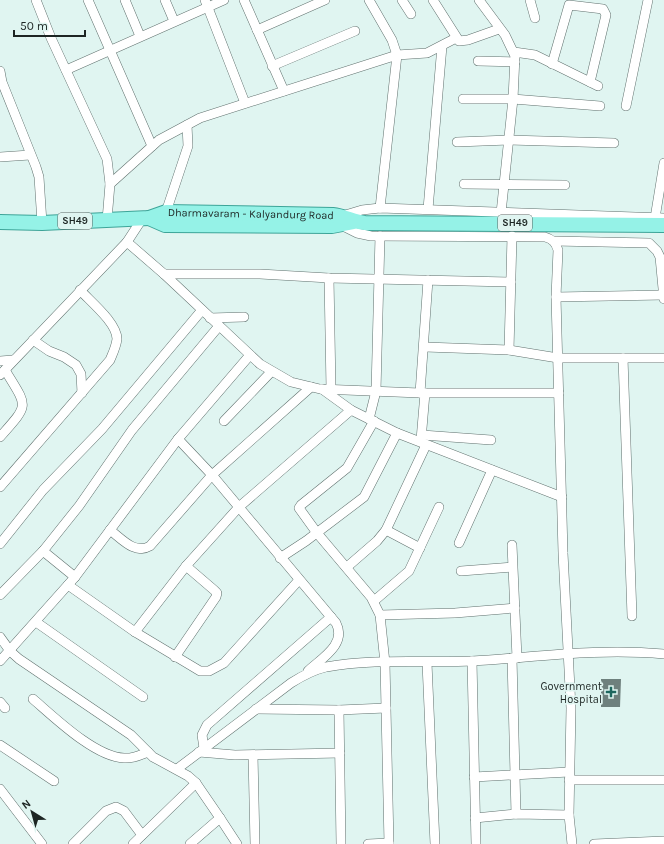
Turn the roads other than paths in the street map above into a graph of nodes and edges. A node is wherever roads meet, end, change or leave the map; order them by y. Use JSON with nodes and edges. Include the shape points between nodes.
{"nodes":[{"id":1,"x":36,"y":0,"type":"edge"},
{"id":2,"x":88,"y":0,"type":"edge"},
{"id":3,"x":125,"y":0,"type":"edge"},
{"id":4,"x":164,"y":0,"type":"edge"},
{"id":5,"x":224,"y":0,"type":"edge"},
{"id":6,"x":244,"y":0,"type":"edge"},
{"id":7,"x":325,"y":0,"type":"edge"},
{"id":8,"x":368,"y":0,"type":"edge"},
{"id":9,"x":402,"y":0,"type":"edge"},
{"id":10,"x":433,"y":0,"type":"edge"},
{"id":11,"x":479,"y":0,"type":"edge"},
{"id":12,"x":530,"y":0,"type":"edge"},
{"id":13,"x":648,"y":0,"type":"edge"},
{"id":14,"x":206,"y":3,"type":"edge"},
{"id":15,"x":411,"y":14,"type":"dead end"},
{"id":16,"x":535,"y":18,"type":"dead end"},
{"id":17,"x":174,"y":21,"type":"junction"},
{"id":18,"x":499,"y":29,"type":"junction"},
{"id":19,"x":256,"y":30,"type":"junction"},
{"id":20,"x":355,"y":31,"type":"dead end"},
{"id":21,"x":140,"y":36,"type":"junction"},
{"id":22,"x":456,"y":38,"type":"junction"},
{"id":23,"x":442,"y":46,"type":"junction"},
{"id":24,"x":109,"y":50,"type":"junction"},
{"id":25,"x":514,"y":52,"type":"junction"},
{"id":26,"x":397,"y":55,"type":"junction"},
{"id":27,"x":478,"y":62,"type":"dead end"},
{"id":28,"x":515,"y":62,"type":"junction"},
{"id":29,"x":552,"y":64,"type":"junction"},
{"id":30,"x":272,"y":66,"type":"junction"},
{"id":31,"x":0,"y":70,"type":"edge"},
{"id":32,"x":66,"y":70,"type":"junction"},
{"id":33,"x":284,"y":91,"type":"junction"},
{"id":34,"x":463,"y":99,"type":"dead end"},
{"id":35,"x":514,"y":99,"type":"junction"},
{"id":36,"x":246,"y":103,"type":"junction"},
{"id":37,"x":600,"y":106,"type":"dead end"},
{"id":38,"x":626,"y":106,"type":"dead end"},
{"id":39,"x":187,"y":125,"type":"junction"},
{"id":40,"x":509,"y":140,"type":"junction"},
{"id":41,"x":457,"y":142,"type":"dead end"},
{"id":42,"x":614,"y":144,"type":"dead end"},
{"id":43,"x":152,"y":146,"type":"junction"},
{"id":44,"x":30,"y":154,"type":"junction"},
{"id":45,"x":0,"y":157,"type":"edge"},
{"id":46,"x":664,"y":164,"type":"edge"},
{"id":47,"x":110,"y":184,"type":"junction"},
{"id":48,"x":464,"y":184,"type":"dead end"},
{"id":49,"x":504,"y":184,"type":"junction"},
{"id":50,"x":565,"y":186,"type":"dead end"},
{"id":51,"x":380,"y":208,"type":"junction"},
{"id":52,"x":428,"y":209,"type":"junction"},
{"id":53,"x":166,"y":212,"type":"junction"},
{"id":54,"x":500,"y":213,"type":"junction"},
{"id":55,"x":146,"y":219,"type":"junction"},
{"id":56,"x":107,"y":220,"type":"junction"},
{"id":57,"x":661,"y":220,"type":"edge"},
{"id":58,"x":350,"y":221,"type":"junction"},
{"id":59,"x":0,"y":222,"type":"edge"},
{"id":60,"x":42,"y":223,"type":"junction"},
{"id":61,"x":380,"y":236,"type":"junction"},
{"id":62,"x":512,"y":236,"type":"junction"},
{"id":63,"x":554,"y":241,"type":"junction"},
{"id":64,"x":127,"y":242,"type":"junction"},
{"id":65,"x":164,"y":274,"type":"junction"},
{"id":66,"x":329,"y":278,"type":"junction"},
{"id":67,"x":380,"y":279,"type":"junction"},
{"id":68,"x":428,"y":280,"type":"junction"},
{"id":69,"x":511,"y":282,"type":"junction"},
{"id":70,"x":80,"y":290,"type":"junction"},
{"id":71,"x":556,"y":297,"type":"junction"},
{"id":72,"x":664,"y":297,"type":"edge"},
{"id":73,"x":202,"y":310,"type":"junction"},
{"id":74,"x":244,"y":317,"type":"dead end"},
{"id":75,"x":210,"y":318,"type":"junction"},
{"id":76,"x":218,"y":326,"type":"junction"},
{"id":77,"x":33,"y":340,"type":"junction"},
{"id":78,"x":425,"y":347,"type":"junction"},
{"id":79,"x":509,"y":350,"type":"junction"},
{"id":80,"x":250,"y":355,"type":"junction"},
{"id":81,"x":558,"y":358,"type":"junction"},
{"id":82,"x":623,"y":358,"type":"junction"},
{"id":83,"x":664,"y":358,"type":"edge"},
{"id":84,"x":1,"y":365,"type":"edge"},
{"id":85,"x":271,"y":372,"type":"junction"},
{"id":86,"x":311,"y":387,"type":"junction"},
{"id":87,"x":320,"y":388,"type":"junction"},
{"id":88,"x":331,"y":389,"type":"junction"},
{"id":89,"x":376,"y":391,"type":"junction"},
{"id":90,"x":82,"y":393,"type":"junction"},
{"id":91,"x":423,"y":393,"type":"junction"},
{"id":92,"x":559,"y":393,"type":"junction"},
{"id":93,"x":351,"y":410,"type":"junction"},
{"id":94,"x":371,"y":420,"type":"junction"},
{"id":95,"x":224,"y":421,"type":"dead end"},
{"id":96,"x":397,"y":433,"type":"junction"},
{"id":97,"x":0,"y":437,"type":"edge"},
{"id":98,"x":178,"y":439,"type":"junction"},
{"id":99,"x":491,"y":440,"type":"dead end"},
{"id":100,"x":423,"y":441,"type":"junction"},
{"id":101,"x":492,"y":470,"type":"junction"},
{"id":102,"x":212,"y":475,"type":"junction"},
{"id":103,"x":0,"y":487,"type":"edge"},
{"id":104,"x":562,"y":497,"type":"junction"},
{"id":105,"x":239,"y":507,"type":"junction"},
{"id":106,"x":439,"y":507,"type":"dead end"},
{"id":107,"x":110,"y":530,"type":"junction"},
{"id":108,"x":386,"y":530,"type":"junction"},
{"id":109,"x":317,"y":532,"type":"junction"},
{"id":110,"x":0,"y":544,"type":"edge"},
{"id":111,"x":459,"y":544,"type":"dead end"},
{"id":112,"x":512,"y":545,"type":"dead end"},
{"id":113,"x":420,"y":548,"type":"junction"},
{"id":114,"x":43,"y":551,"type":"junction"},
{"id":115,"x":280,"y":558,"type":"junction"},
{"id":116,"x":186,"y":566,"type":"junction"},
{"id":117,"x":347,"y":567,"type":"junction"},
{"id":118,"x":512,"y":567,"type":"junction"},
{"id":119,"x":461,"y":571,"type":"dead end"},
{"id":120,"x":75,"y":577,"type":"junction"},
{"id":121,"x":299,"y":580,"type":"junction"},
{"id":122,"x":68,"y":585,"type":"junction"},
{"id":123,"x":0,"y":595,"type":"edge"},
{"id":124,"x":374,"y":601,"type":"junction"},
{"id":125,"x":515,"y":608,"type":"junction"},
{"id":126,"x":380,"y":615,"type":"junction"},
{"id":127,"x":632,"y":616,"type":"dead end"},
{"id":128,"x":331,"y":617,"type":"junction"},
{"id":129,"x":36,"y":622,"type":"junction"},
{"id":130,"x":136,"y":632,"type":"junction"},
{"id":131,"x":0,"y":637,"type":"edge"},
{"id":132,"x":10,"y":651,"type":"junction"},
{"id":133,"x":569,"y":652,"type":"junction"},
{"id":134,"x":664,"y":654,"type":"edge"},
{"id":135,"x":175,"y":657,"type":"junction"},
{"id":136,"x":514,"y":658,"type":"junction"},
{"id":137,"x":0,"y":661,"type":"edge"},
{"id":138,"x":472,"y":661,"type":"junction"},
{"id":139,"x":427,"y":662,"type":"junction"},
{"id":140,"x":385,"y":663,"type":"junction"},
{"id":141,"x":301,"y":677,"type":"junction"},
{"id":142,"x":143,"y":697,"type":"dead end"},
{"id":143,"x":33,"y":699,"type":"dead end"},
{"id":144,"x":386,"y":708,"type":"junction"},
{"id":145,"x":256,"y":709,"type":"junction"},
{"id":146,"x":340,"y":710,"type":"junction"},
{"id":147,"x":0,"y":745,"type":"edge"},
{"id":148,"x":201,"y":750,"type":"junction"},
{"id":149,"x":148,"y":752,"type":"junction"},
{"id":150,"x":340,"y":753,"type":"junction"},
{"id":151,"x":253,"y":755,"type":"junction"},
{"id":152,"x":177,"y":769,"type":"junction"},
{"id":153,"x":516,"y":774,"type":"junction"},
{"id":154,"x":569,"y":776,"type":"junction"},
{"id":155,"x":474,"y":777,"type":"junction"},
{"id":156,"x":664,"y":780,"type":"edge"},
{"id":157,"x":54,"y":781,"type":"dead end"},
{"id":158,"x":196,"y":783,"type":"junction"},
{"id":159,"x":0,"y":789,"type":"edge"},
{"id":160,"x":516,"y":814,"type":"junction"},
{"id":161,"x":569,"y":815,"type":"junction"},
{"id":162,"x":220,"y":818,"type":"junction"},
{"id":163,"x":475,"y":818,"type":"junction"},
{"id":164,"x":142,"y":835,"type":"junction"},
{"id":165,"x":664,"y":841,"type":"edge"},
{"id":166,"x":654,"y":842,"type":"edge"},
{"id":167,"x":42,"y":844,"type":"edge"},
{"id":168,"x":73,"y":844,"type":"edge"},
{"id":169,"x":133,"y":844,"type":"edge"},
{"id":170,"x":190,"y":844,"type":"edge"},
{"id":171,"x":237,"y":844,"type":"edge"},
{"id":172,"x":255,"y":844,"type":"edge"},
{"id":173,"x":341,"y":844,"type":"edge"},
{"id":174,"x":368,"y":844,"type":"edge"},
{"id":175,"x":389,"y":844,"type":"edge"},
{"id":176,"x":435,"y":844,"type":"edge"},
{"id":177,"x":476,"y":844,"type":"edge"},
{"id":178,"x":572,"y":844,"type":"edge"},
{"id":179,"x":594,"y":844,"type":"edge"}],
"edges":[{"from":1,"to":32,"type":"street"},
{"from":2,"to":24,"type":"street"},
{"from":3,"to":21,"type":"street"},
{"from":4,"to":17,"type":"street"},
{"from":5,"to":14,"type":"street"},
{"from":6,"to":19,"type":"street"},
{"from":7,"to":19,"type":"street"},
{"from":8,"to":26,"type":"street","via":[[392,40]]},
{"from":9,"to":15,"type":"street"},
{"from":10,"to":22,"type":"street"},
{"from":11,"to":18,"type":"street"},
{"from":12,"to":16,"type":"street"},
{"from":13,"to":38,"type":"street"},
{"from":14,"to":17,"type":"street"},
{"from":14,"to":36,"type":"street"},
{"from":17,"to":21,"type":"street"},
{"from":18,"to":22,"type":"street","via":[[468,40],[459,41]]},
{"from":18,"to":25,"type":"street","via":[[506,35]]},
{"from":19,"to":30,"type":"street"},
{"from":20,"to":30,"type":"street"},
{"from":21,"to":24,"type":"street"},
{"from":22,"to":23,"type":"street"},
{"from":23,"to":26,"type":"street","via":[[427,53]]},
{"from":23,"to":52,"type":"street"},
{"from":24,"to":32,"type":"street"},
{"from":24,"to":43,"type":"street"},
{"from":25,"to":28,"type":"street"},
{"from":25,"to":29,"type":"street","via":[[535,55]]},
{"from":26,"to":33,"type":"street"},
{"from":26,"to":51,"type":"street"},
{"from":27,"to":28,"type":"street"},
{"from":28,"to":35,"type":"street"},
{"from":29,"to":29,"type":"street","via":[[594,84],[606,15],[603,9],[569,5]]},
{"from":30,"to":33,"type":"street"},
{"from":31,"to":44,"type":"street","via":[[2,82]]},
{"from":32,"to":47,"type":"street","via":[[107,159]]},
{"from":33,"to":36,"type":"street"},
{"from":34,"to":35,"type":"street"},
{"from":35,"to":37,"type":"street"},
{"from":35,"to":40,"type":"street"},
{"from":36,"to":39,"type":"street","via":[[207,115]]},
{"from":39,"to":43,"type":"street"},
{"from":39,"to":53,"type":"street","via":[[188,146]]},
{"from":40,"to":41,"type":"street"},
{"from":40,"to":42,"type":"street"},
{"from":40,"to":49,"type":"street"},
{"from":43,"to":47,"type":"street"},
{"from":44,"to":45,"type":"street"},
{"from":44,"to":60,"type":"street","via":[[39,177]]},
{"from":46,"to":57,"type":"street"},
{"from":47,"to":56,"type":"street"},
{"from":48,"to":49,"type":"street"},
{"from":49,"to":50,"type":"street"},
{"from":49,"to":54,"type":"street"},
{"from":51,"to":52,"type":"street"},
{"from":51,"to":58,"type":"street","via":[[362,210]]},
{"from":52,"to":54,"type":"street"},
{"from":53,"to":55,"type":"main road","name":"Dharmavaram - Kalyandurg Road","number":"SH49"},
{"from":53,"to":58,"type":"main road","name":"Dharmavaram - Kalyandurg Road","number":"SH49"},
{"from":54,"to":57,"type":"street"},
{"from":55,"to":56,"type":"main road","name":"Dharmavaram - Kalyandurg Road","number":"SH49"},
{"from":55,"to":58,"type":"main road","name":"Dharmavaram - Kalyandurg Road","number":"SH49","via":[[165,225]]},
{"from":55,"to":64,"type":"street"},
{"from":56,"to":60,"type":"main road","name":"Dharmavaram - Kalyandurg Road","number":"SH49"},
{"from":57,"to":58,"type":"main road","name":"Dharmavaram - Kalyandurg Road","number":"SH49"},
{"from":58,"to":61,"type":"street","via":[[361,234]]},
{"from":59,"to":60,"type":"main road","name":"Dharmavaram - Kalyandurg Road","number":"SH49"},
{"from":61,"to":62,"type":"street"},
{"from":61,"to":67,"type":"street"},
{"from":62,"to":63,"type":"street","via":[[545,237]]},
{"from":62,"to":69,"type":"street"},
{"from":63,"to":71,"type":"street","via":[[558,250]]},
{"from":63,"to":72,"type":"street","via":[[649,243],[660,257]]},
{"from":64,"to":65,"type":"street"},
{"from":64,"to":70,"type":"street"},
{"from":65,"to":66,"type":"street","via":[[260,274]]},
{"from":65,"to":73,"type":"street"},
{"from":66,"to":67,"type":"street"},
{"from":66,"to":88,"type":"street"},
{"from":67,"to":68,"type":"street"},
{"from":67,"to":89,"type":"street"},
{"from":68,"to":69,"type":"street"},
{"from":68,"to":78,"type":"street"},
{"from":69,"to":79,"type":"street"},
{"from":70,"to":77,"type":"street"},
{"from":70,"to":90,"type":"street","via":[[106,317],[117,338],[110,360]]},
{"from":71,"to":72,"type":"street"},
{"from":71,"to":81,"type":"street"},
{"from":73,"to":75,"type":"street"},
{"from":73,"to":110,"type":"street","via":[[102,429],[43,490]]},
{"from":74,"to":75,"type":"street"},
{"from":75,"to":76,"type":"street"},
{"from":76,"to":80,"type":"street"},
{"from":76,"to":114,"type":"street","via":[[132,430],[79,506]]},
{"from":77,"to":84,"type":"street","via":[[13,360]]},
{"from":77,"to":90,"type":"street","via":[[76,365],[81,374]]},
{"from":78,"to":79,"type":"street"},
{"from":78,"to":91,"type":"street"},
{"from":79,"to":81,"type":"street"},
{"from":80,"to":85,"type":"street"},
{"from":80,"to":98,"type":"street"},
{"from":81,"to":82,"type":"street"},
{"from":81,"to":92,"type":"street"},
{"from":82,"to":83,"type":"street"},
{"from":82,"to":127,"type":"street"},
{"from":84,"to":97,"type":"street","via":[[22,398],[23,406],[19,415]]},
{"from":85,"to":86,"type":"street","via":[[291,382]]},
{"from":85,"to":95,"type":"street"},
{"from":86,"to":87,"type":"street"},
{"from":86,"to":102,"type":"street"},
{"from":87,"to":88,"type":"street"},
{"from":87,"to":93,"type":"street"},
{"from":88,"to":89,"type":"street"},
{"from":89,"to":91,"type":"street"},
{"from":89,"to":94,"type":"street"},
{"from":90,"to":103,"type":"street"},
{"from":91,"to":92,"type":"street"},
{"from":91,"to":100,"type":"street"},
{"from":92,"to":104,"type":"street"},
{"from":93,"to":94,"type":"street"},
{"from":93,"to":105,"type":"street"},
{"from":94,"to":96,"type":"street"},
{"from":94,"to":109,"type":"street","via":[[347,468],[299,508]]},
{"from":96,"to":100,"type":"street"},
{"from":96,"to":109,"type":"street","via":[[364,497]]},
{"from":98,"to":102,"type":"street"},
{"from":98,"to":107,"type":"street"},
{"from":99,"to":100,"type":"street"},
{"from":100,"to":101,"type":"street"},
{"from":100,"to":108,"type":"street"},
{"from":101,"to":104,"type":"street"},
{"from":101,"to":111,"type":"street"},
{"from":102,"to":105,"type":"street"},
{"from":102,"to":107,"type":"street","via":[[154,542],[144,549],[132,547]]},
{"from":104,"to":133,"type":"street"},
{"from":105,"to":115,"type":"street"},
{"from":105,"to":116,"type":"street"},
{"from":106,"to":113,"type":"street"},
{"from":107,"to":120,"type":"street"},
{"from":108,"to":113,"type":"street"},
{"from":108,"to":117,"type":"street"},
{"from":109,"to":115,"type":"street"},
{"from":109,"to":117,"type":"street"},
{"from":112,"to":118,"type":"street"},
{"from":113,"to":124,"type":"street","via":[[409,571]]},
{"from":114,"to":120,"type":"street"},
{"from":114,"to":123,"type":"street"},
{"from":115,"to":121,"type":"street"},
{"from":116,"to":130,"type":"street"},
{"from":116,"to":135,"type":"street","via":[[217,593]]},
{"from":117,"to":124,"type":"street"},
{"from":118,"to":119,"type":"street"},
{"from":118,"to":125,"type":"street"},
{"from":120,"to":122,"type":"street"},
{"from":121,"to":128,"type":"street"},
{"from":121,"to":135,"type":"street","via":[[218,668],[200,672]]},
{"from":122,"to":129,"type":"street"},
{"from":122,"to":130,"type":"street"},
{"from":124,"to":126,"type":"street"},
{"from":125,"to":126,"type":"street"},
{"from":125,"to":136,"type":"street"},
{"from":126,"to":140,"type":"street"},
{"from":128,"to":141,"type":"street","via":[[339,629],[339,641]]},
{"from":128,"to":148,"type":"street","via":[[207,725],[202,735]]},
{"from":129,"to":132,"type":"street"},
{"from":129,"to":142,"type":"street"},
{"from":130,"to":135,"type":"street"},
{"from":131,"to":132,"type":"street"},
{"from":132,"to":137,"type":"street"},
{"from":132,"to":149,"type":"street","via":[[131,735]]},
{"from":133,"to":134,"type":"street"},
{"from":133,"to":136,"type":"street"},
{"from":133,"to":154,"type":"street"},
{"from":136,"to":138,"type":"street"},
{"from":136,"to":153,"type":"street"},
{"from":138,"to":139,"type":"street"},
{"from":138,"to":155,"type":"street"},
{"from":139,"to":140,"type":"street"},
{"from":139,"to":176,"type":"street"},
{"from":140,"to":141,"type":"street","via":[[325,668]]},
{"from":140,"to":144,"type":"street"},
{"from":141,"to":145,"type":"street"},
{"from":143,"to":149,"type":"street","via":[[68,729],[107,754],[131,758]]},
{"from":144,"to":146,"type":"street"},
{"from":144,"to":175,"type":"street"},
{"from":145,"to":146,"type":"street"},
{"from":145,"to":148,"type":"street"},
{"from":146,"to":150,"type":"street"},
{"from":147,"to":157,"type":"street"},
{"from":148,"to":151,"type":"street","via":[[218,755]]},
{"from":148,"to":152,"type":"street"},
{"from":149,"to":152,"type":"street","via":[[159,761]]},
{"from":150,"to":151,"type":"street"},
{"from":150,"to":173,"type":"street"},
{"from":151,"to":172,"type":"street"},
{"from":152,"to":158,"type":"street"},
{"from":153,"to":154,"type":"street"},
{"from":153,"to":155,"type":"street"},
{"from":153,"to":160,"type":"street"},
{"from":154,"to":156,"type":"street"},
{"from":154,"to":161,"type":"street"},
{"from":155,"to":163,"type":"street"},
{"from":158,"to":162,"type":"street"},
{"from":158,"to":164,"type":"street"},
{"from":159,"to":167,"type":"street"},
{"from":160,"to":161,"type":"street"},
{"from":160,"to":163,"type":"street"},
{"from":161,"to":178,"type":"street"},
{"from":162,"to":170,"type":"street"},
{"from":162,"to":171,"type":"street"},
{"from":163,"to":177,"type":"street"},
{"from":164,"to":168,"type":"street","via":[[124,811],[116,807],[106,811]]},
{"from":164,"to":169,"type":"street"},
{"from":165,"to":166,"type":"street"},
{"from":166,"to":179,"type":"street"},
{"from":174,"to":175,"type":"street"}]}
